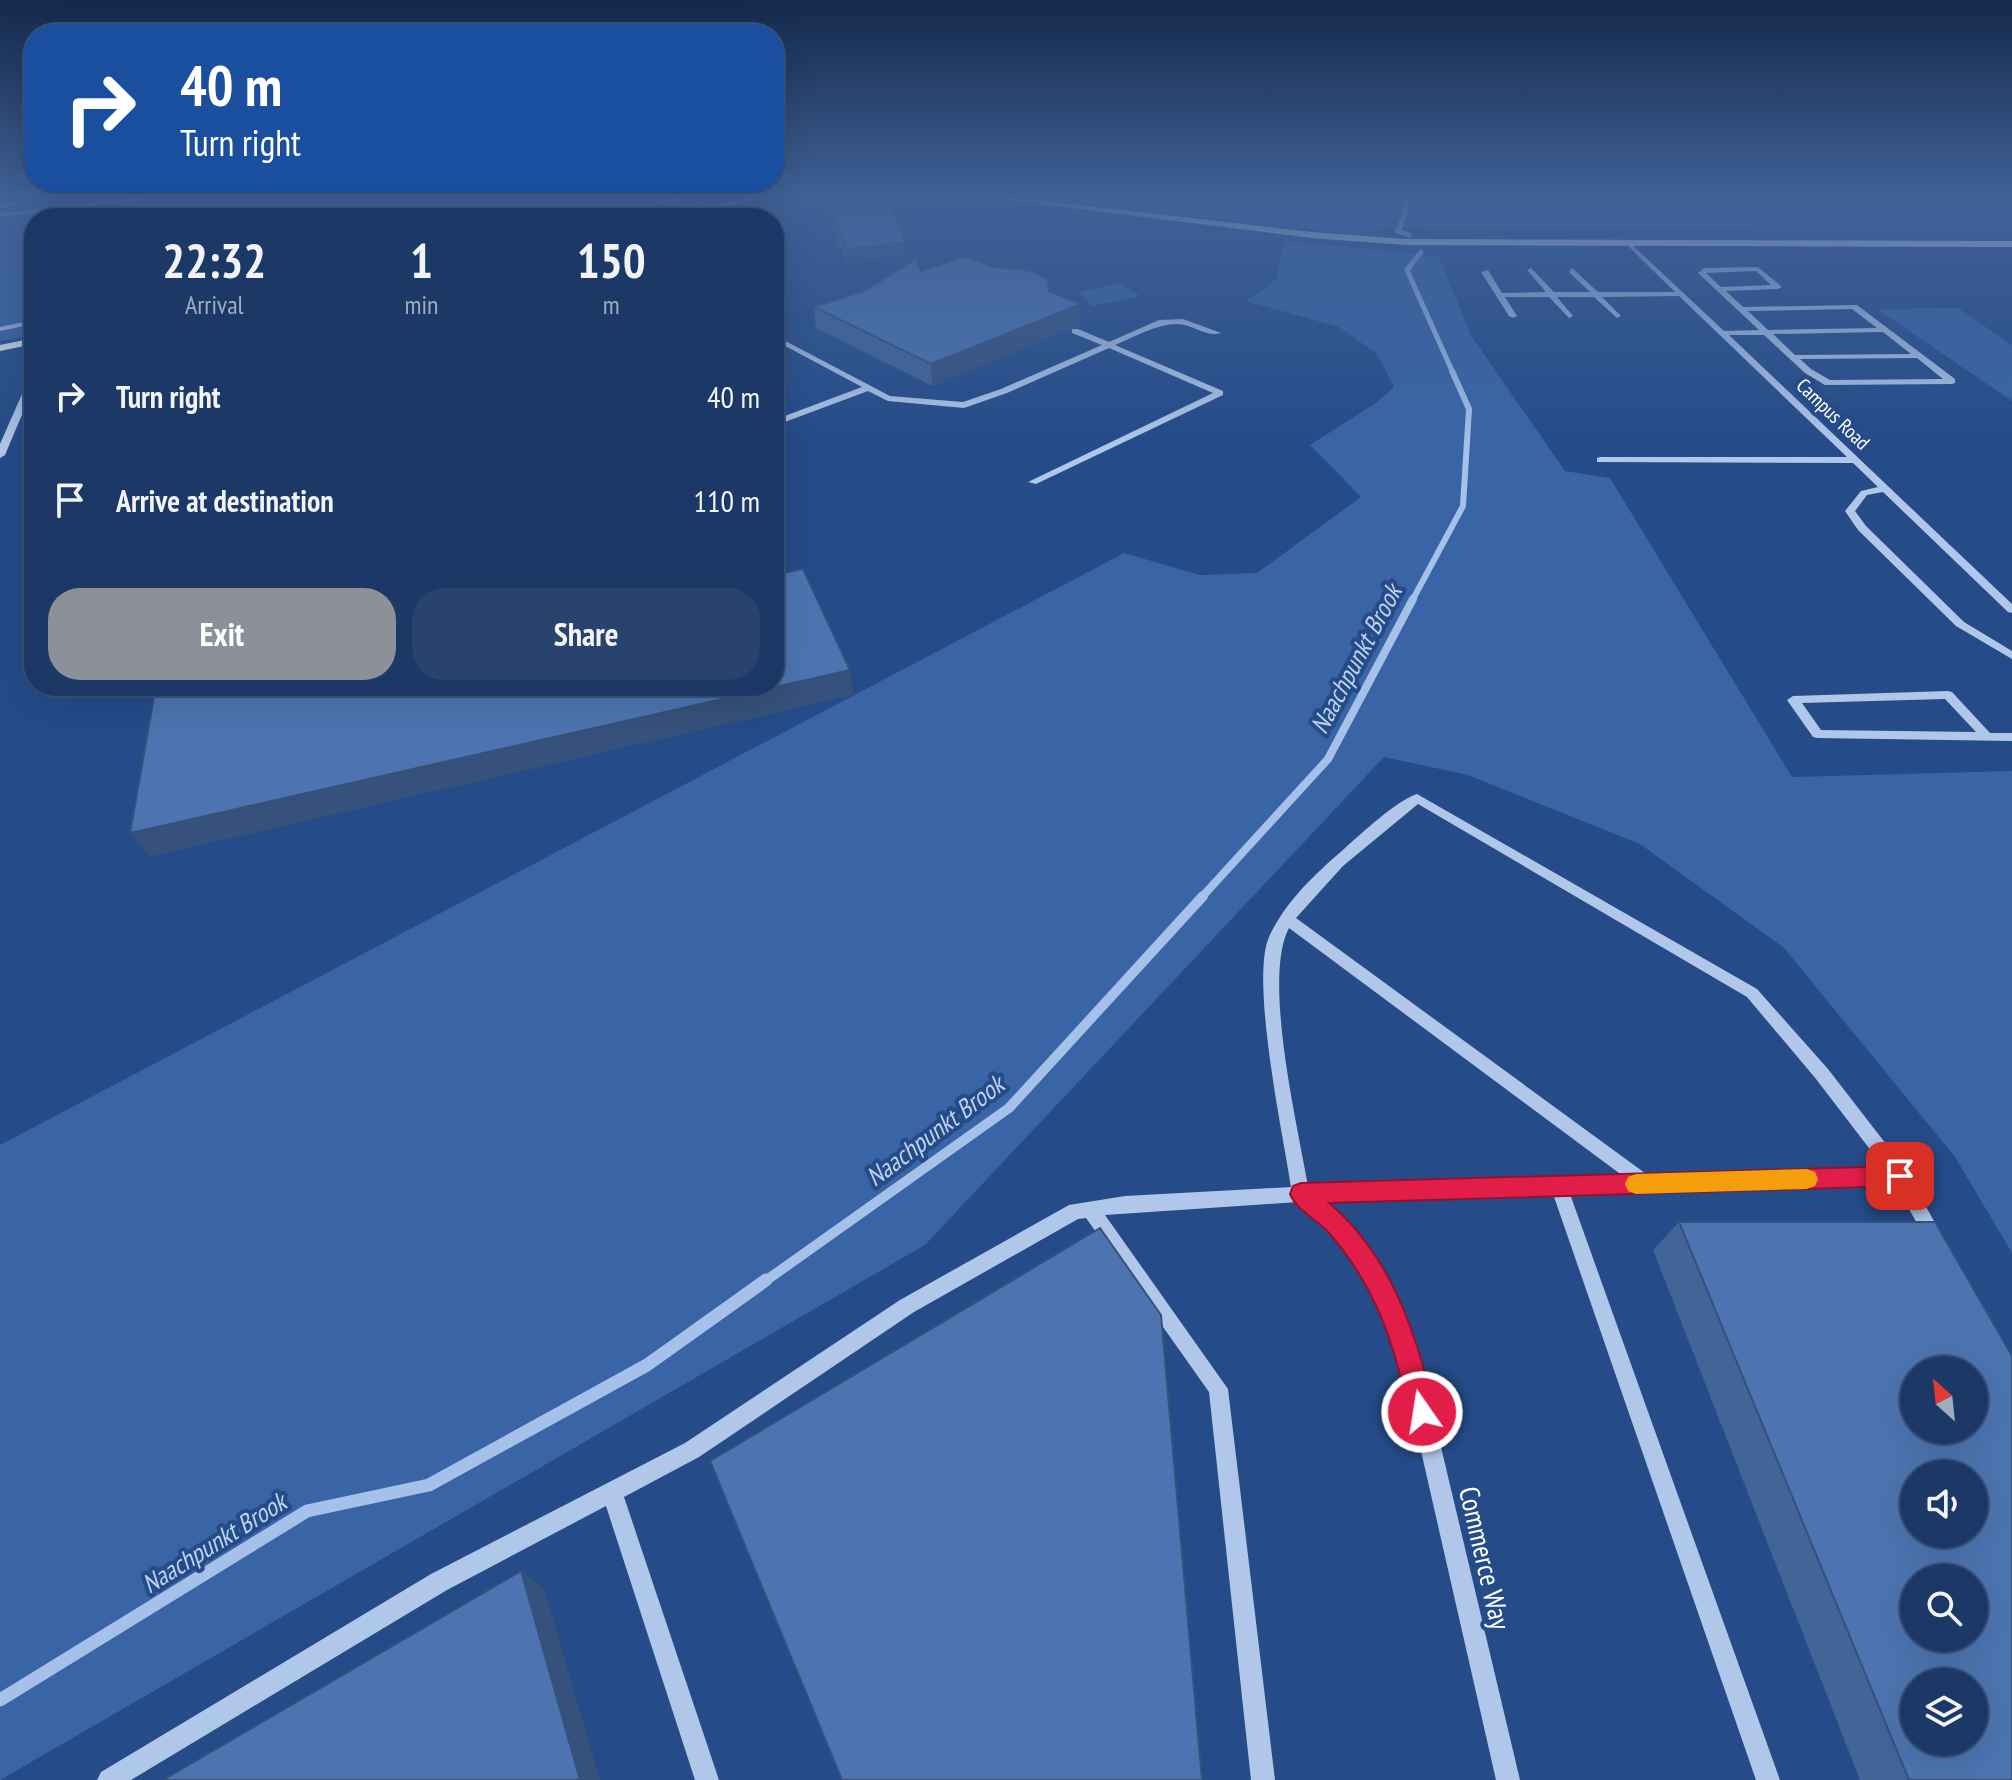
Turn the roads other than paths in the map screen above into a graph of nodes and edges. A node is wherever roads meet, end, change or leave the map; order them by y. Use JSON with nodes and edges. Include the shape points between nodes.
{"nodes":[{"id":1,"x":1490,"y":279,"type":"edge"},
{"id":2,"x":1539,"y":279,"type":"edge"},
{"id":3,"x":1581,"y":279,"type":"edge"},
{"id":4,"x":1665,"y":279,"type":"edge"},
{"id":5,"x":1710,"y":279,"type":"edge"},
{"id":6,"x":1769,"y":279,"type":"edge"},
{"id":7,"x":1722,"y":289,"type":"junction"},
{"id":8,"x":1551,"y":294,"type":"junction"},
{"id":9,"x":1597,"y":294,"type":"junction"},
{"id":10,"x":1681,"y":294,"type":"junction"},
{"id":11,"x":1502,"y":295,"type":"junction"},
{"id":12,"x":1742,"y":309,"type":"junction"},
{"id":13,"x":1513,"y":316,"type":"dead end"},
{"id":14,"x":1569,"y":316,"type":"dead end"},
{"id":15,"x":1617,"y":316,"type":"dead end"},
{"id":16,"x":24,"y":324,"type":"edge"},
{"id":17,"x":0,"y":329,"type":"edge"},
{"id":18,"x":1887,"y":330,"type":"junction"},
{"id":19,"x":1075,"y":331,"type":"edge"},
{"id":20,"x":1764,"y":332,"type":"junction"},
{"id":21,"x":1217,"y":333,"type":"dead end"},
{"id":22,"x":1722,"y":333,"type":"junction"},
{"id":23,"x":784,"y":342,"type":"edge"},
{"id":24,"x":24,"y":343,"type":"edge"},
{"id":25,"x":1106,"y":345,"type":"junction"},
{"id":26,"x":0,"y":348,"type":"edge"},
{"id":27,"x":1919,"y":356,"type":"junction"},
{"id":28,"x":1792,"y":357,"type":"junction"},
{"id":29,"x":868,"y":388,"type":"junction"},
{"id":30,"x":24,"y":399,"type":"edge"},
{"id":31,"x":784,"y":419,"type":"edge"},
{"id":32,"x":0,"y":455,"type":"edge"},
{"id":33,"x":1600,"y":460,"type":"dead end"},
{"id":34,"x":1854,"y":460,"type":"junction"},
{"id":35,"x":1033,"y":482,"type":"dead end"},
{"id":36,"x":1885,"y":489,"type":"junction"},
{"id":37,"x":2012,"y":610,"type":"edge"},
{"id":38,"x":2012,"y":656,"type":"edge"},
{"id":39,"x":1986,"y":736,"type":"junction"},
{"id":40,"x":2012,"y":737,"type":"edge"},
{"id":41,"x":1287,"y":919,"type":"junction"},
{"id":42,"x":1900,"y":1176,"type":"junction"},
{"id":43,"x":1647,"y":1184,"type":"junction"},
{"id":44,"x":1559,"y":1186,"type":"junction"},
{"id":45,"x":1301,"y":1194,"type":"junction"},
{"id":46,"x":1090,"y":1209,"type":"junction"},
{"id":47,"x":1945,"y":1255,"type":"edge"},
{"id":48,"x":612,"y":1492,"type":"junction"},
{"id":49,"x":109,"y":1780,"type":"edge"},
{"id":50,"x":707,"y":1780,"type":"edge"},
{"id":51,"x":1263,"y":1780,"type":"edge"},
{"id":52,"x":1508,"y":1780,"type":"edge"},
{"id":53,"x":1768,"y":1780,"type":"edge"}],
"edges":[{"from":1,"to":11,"type":"street"},
{"from":2,"to":8,"type":"street"},
{"from":3,"to":9,"type":"street"},
{"from":4,"to":10,"type":"street","name":"Campus Road"},
{"from":5,"to":7,"type":"street"},
{"from":6,"to":7,"type":"street","via":[[1778,287]]},
{"from":7,"to":12,"type":"street"},
{"from":8,"to":9,"type":"street"},
{"from":8,"to":11,"type":"street"},
{"from":8,"to":14,"type":"street"},
{"from":9,"to":10,"type":"street"},
{"from":9,"to":15,"type":"street"},
{"from":10,"to":22,"type":"street","name":"Campus Road"},
{"from":11,"to":13,"type":"street"},
{"from":12,"to":18,"type":"street","via":[[1854,307]]},
{"from":12,"to":20,"type":"street"},
{"from":16,"to":17,"type":"street"},
{"from":18,"to":20,"type":"street"},
{"from":18,"to":27,"type":"street"},
{"from":19,"to":25,"type":"street"},
{"from":20,"to":22,"type":"street"},
{"from":20,"to":28,"type":"street"},
{"from":21,"to":25,"type":"street","via":[[1183,321],[1162,322]]},
{"from":22,"to":34,"type":"street","name":"Campus Road"},
{"from":23,"to":29,"type":"street"},
{"from":24,"to":26,"type":"main road"},
{"from":25,"to":29,"type":"street","via":[[964,405],[888,398]]},
{"from":25,"to":35,"type":"street","via":[[1220,393]]},
{"from":27,"to":28,"type":"street"},
{"from":27,"to":28,"type":"street","via":[[1952,381],[1828,383]]},
{"from":29,"to":31,"type":"street"},
{"from":30,"to":32,"type":"street"},
{"from":33,"to":34,"type":"street"},
{"from":34,"to":36,"type":"street","name":"Campus Road"},
{"from":36,"to":37,"type":"street","name":"Campus Road"},
{"from":36,"to":38,"type":"street","via":[[1864,493],[1850,511],[1960,624]]},
{"from":39,"to":39,"type":"street","via":[[1817,734],[1793,700],[1948,695]]},
{"from":39,"to":40,"type":"street"},
{"from":41,"to":42,"type":"street","via":[[1355,845],[1417,798],[1752,993]]},
{"from":41,"to":43,"type":"street"},
{"from":41,"to":45,"type":"street","via":[[1273,942],[1271,994]]},
{"from":42,"to":43,"type":"street"},
{"from":42,"to":47,"type":"street"},
{"from":43,"to":44,"type":"street"},
{"from":44,"to":45,"type":"street"},
{"from":44,"to":53,"type":"street"},
{"from":45,"to":46,"type":"street"},
{"from":45,"to":52,"type":"street","name":"Commerce Way","via":[[1337,1224],[1384,1290],[1408,1350]]},
{"from":46,"to":48,"type":"street","via":[[1075,1211],[907,1306],[692,1450]]},
{"from":46,"to":51,"type":"street","via":[[1218,1389]]},
{"from":48,"to":49,"type":"street","via":[[439,1582]]},
{"from":48,"to":50,"type":"street"}]}
